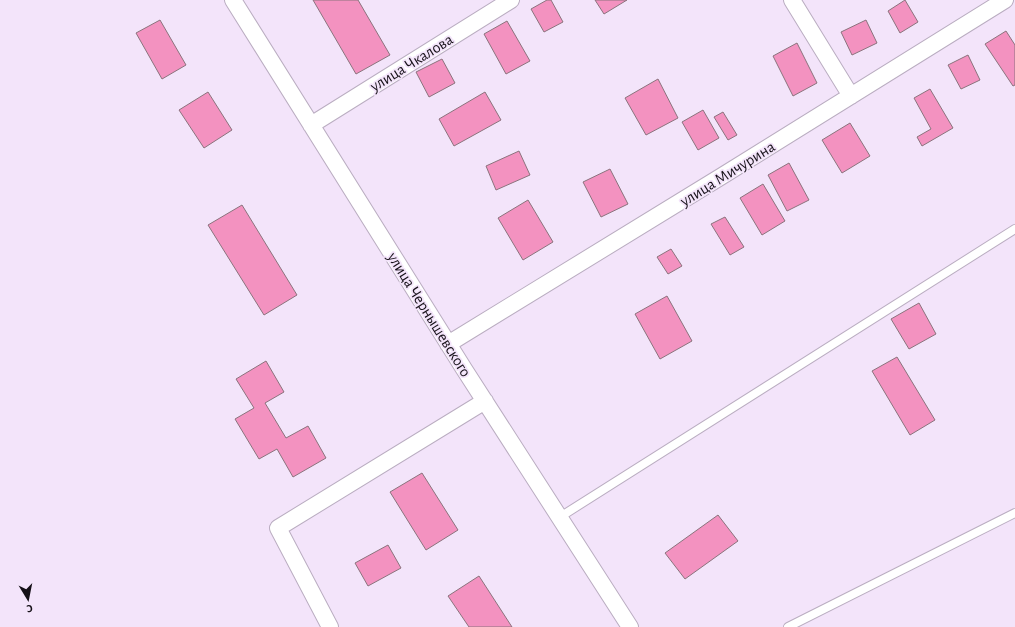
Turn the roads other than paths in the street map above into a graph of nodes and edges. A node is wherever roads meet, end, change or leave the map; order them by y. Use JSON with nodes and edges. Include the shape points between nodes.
{"nodes":[{"id":1,"x":233,"y":0,"type":"edge"},
{"id":2,"x":511,"y":0,"type":"edge"},
{"id":3,"x":792,"y":0,"type":"edge"},
{"id":4,"x":1005,"y":0,"type":"edge"},
{"id":5,"x":851,"y":96,"type":"junction"},
{"id":6,"x":311,"y":125,"type":"junction"},
{"id":7,"x":1015,"y":229,"type":"edge"},
{"id":8,"x":448,"y":344,"type":"junction"},
{"id":9,"x":485,"y":401,"type":"junction"},
{"id":10,"x":1015,"y":513,"type":"edge"},
{"id":11,"x":560,"y":517,"type":"junction"},
{"id":12,"x":330,"y":627,"type":"edge"},
{"id":13,"x":630,"y":627,"type":"edge"},
{"id":14,"x":788,"y":627,"type":"edge"}],
"edges":[{"from":1,"to":6,"type":"street","name":"улица Чернышевского"},
{"from":2,"to":6,"type":"street","name":"улица Чкалова"},
{"from":3,"to":5,"type":"street"},
{"from":4,"to":5,"type":"street","name":"улица Мичурина"},
{"from":5,"to":8,"type":"street","name":"улица Мичурина"},
{"from":6,"to":8,"type":"street","name":"улица Чернышевского"},
{"from":7,"to":11,"type":"lane"},
{"from":8,"to":9,"type":"street","name":"улица Чернышевского"},
{"from":9,"to":11,"type":"street","name":"улица Чернышевского"},
{"from":9,"to":12,"type":"street","via":[[278,528]]},
{"from":10,"to":14,"type":"lane"},
{"from":11,"to":13,"type":"street","name":"улица Чернышевского"}]}
